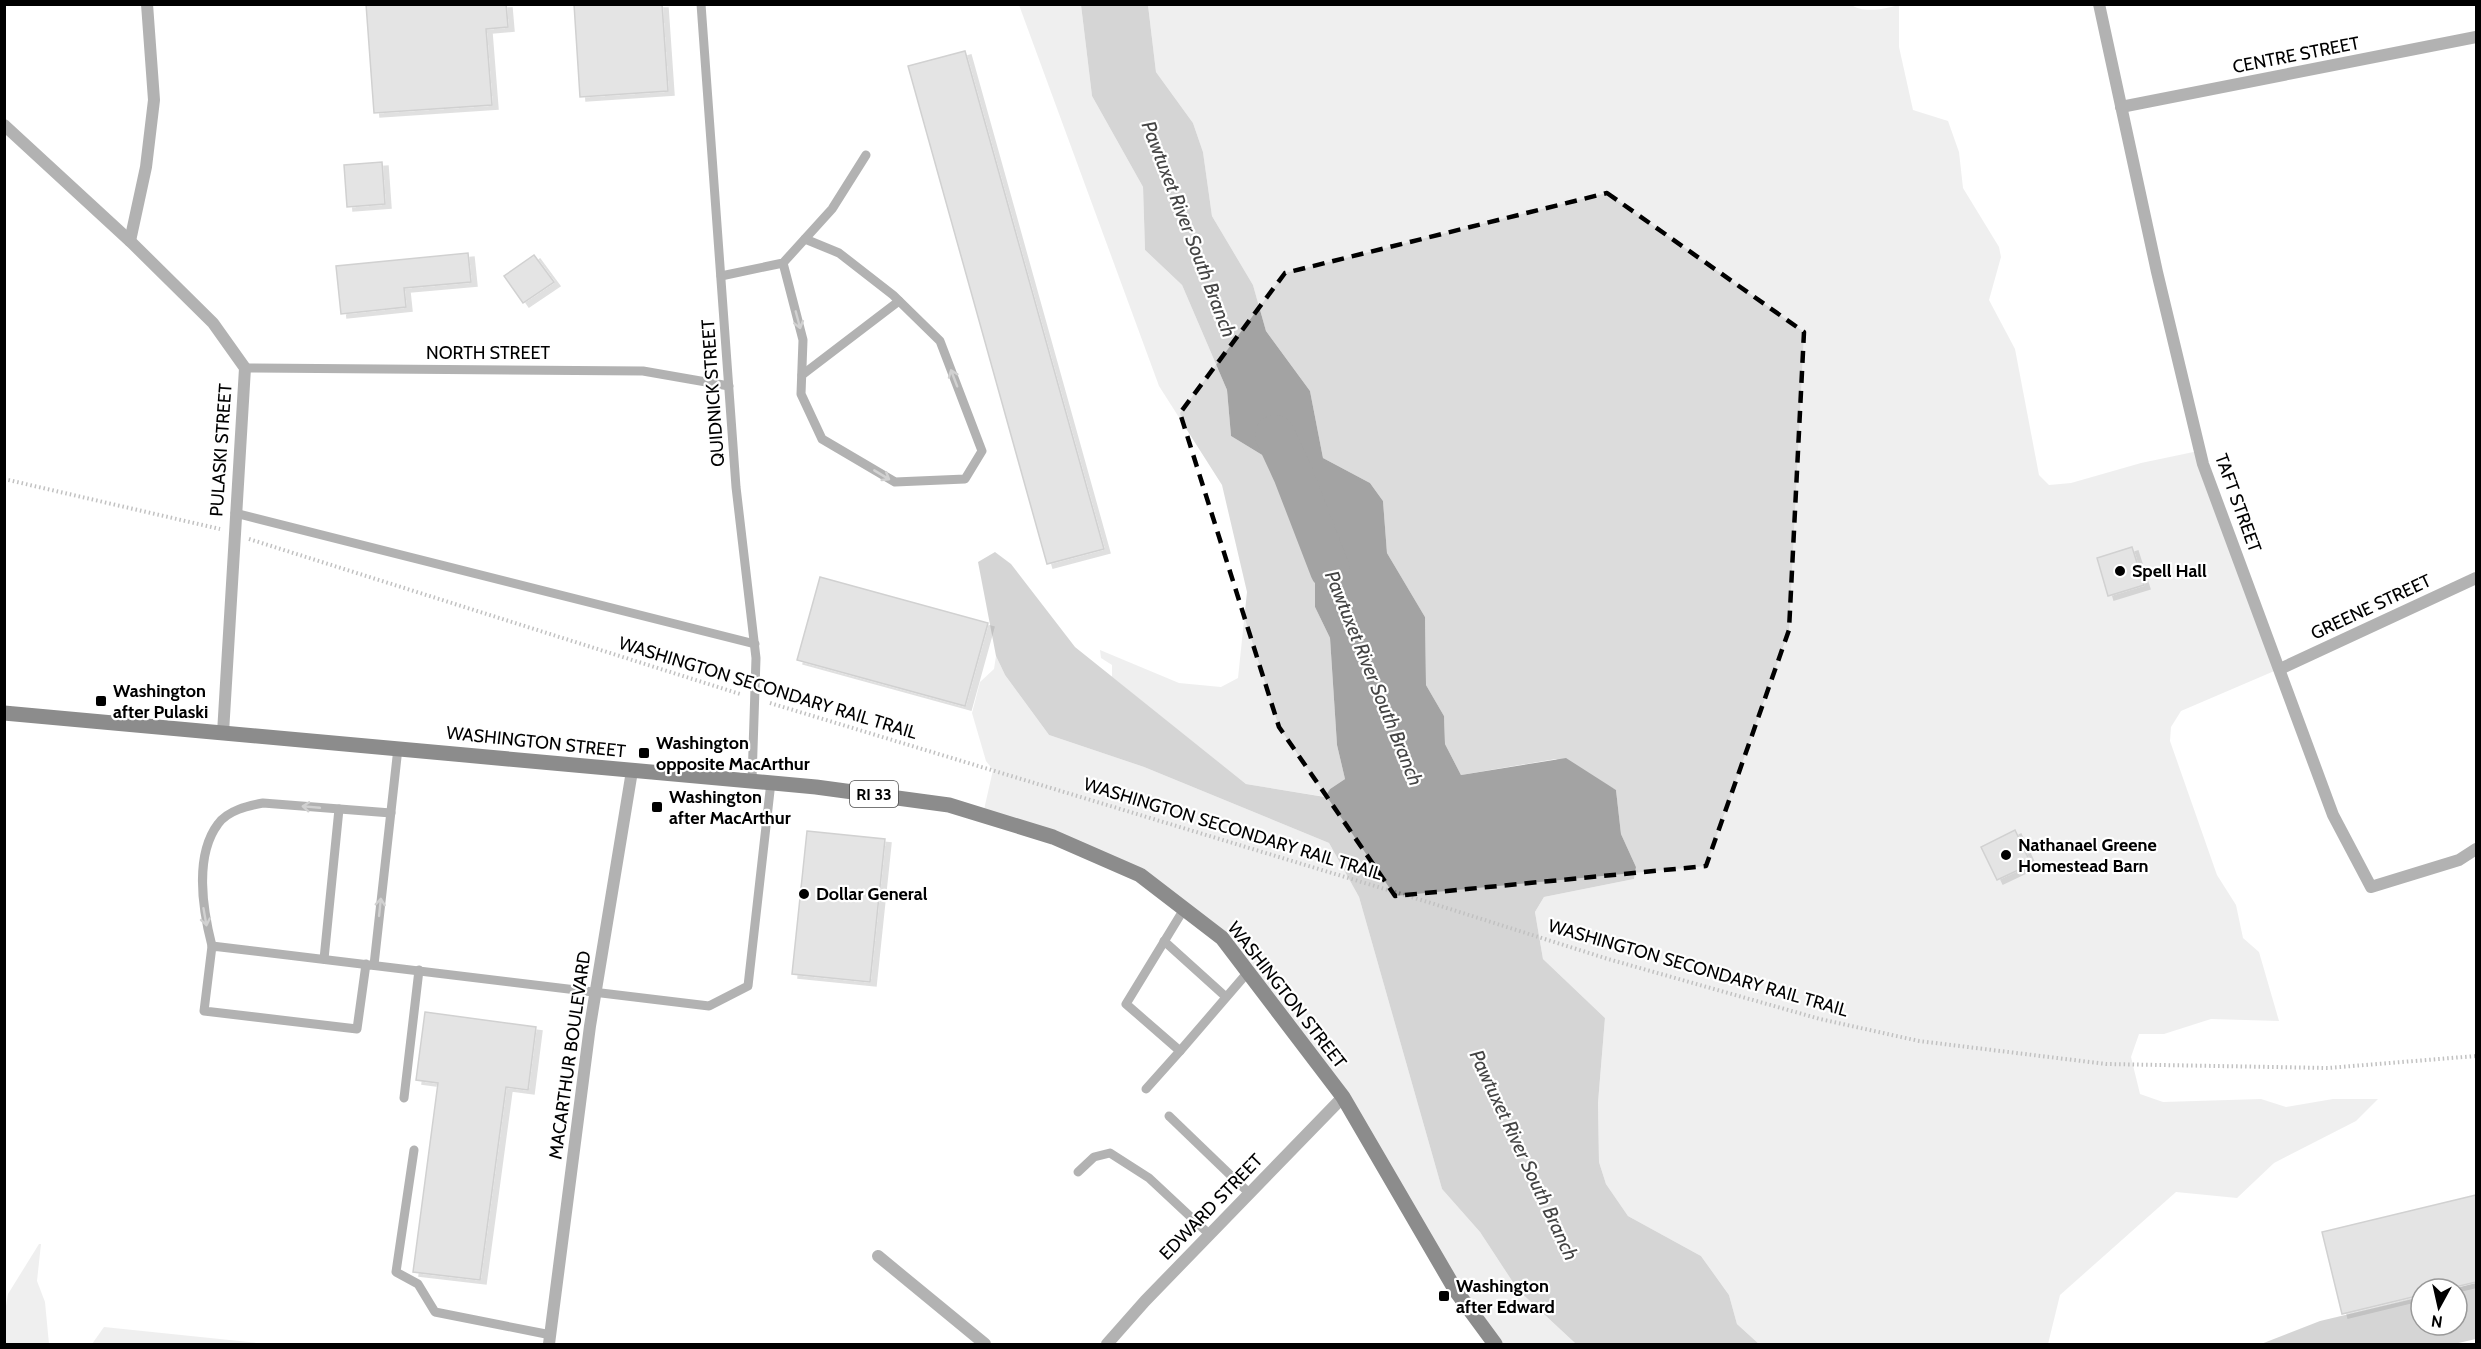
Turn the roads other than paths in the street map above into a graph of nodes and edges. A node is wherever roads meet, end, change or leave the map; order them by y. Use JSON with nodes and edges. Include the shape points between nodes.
{"nodes":[{"id":1,"x":147,"y":4,"type":"edge"},
{"id":2,"x":701,"y":4,"type":"edge"},
{"id":3,"x":2099,"y":4,"type":"edge"},
{"id":4,"x":2476,"y":37,"type":"edge"},
{"id":5,"x":2121,"y":107,"type":"junction"},
{"id":6,"x":4,"y":125,"type":"edge"},
{"id":7,"x":866,"y":155,"type":"dead end"},
{"id":8,"x":805,"y":239,"type":"junction"},
{"id":9,"x":130,"y":241,"type":"junction"},
{"id":10,"x":783,"y":263,"type":"junction"},
{"id":11,"x":721,"y":276,"type":"junction"},
{"id":12,"x":899,"y":301,"type":"junction"},
{"id":13,"x":245,"y":368,"type":"junction"},
{"id":14,"x":802,"y":375,"type":"junction"},
{"id":15,"x":729,"y":386,"type":"junction"},
{"id":16,"x":235,"y":513,"type":"junction"},
{"id":17,"x":2476,"y":578,"type":"edge"},
{"id":18,"x":754,"y":644,"type":"junction"},
{"id":19,"x":2280,"y":669,"type":"junction"},
{"id":20,"x":4,"y":713,"type":"edge"},
{"id":21,"x":223,"y":733,"type":"junction"},
{"id":22,"x":398,"y":748,"type":"junction"},
{"id":23,"x":632,"y":771,"type":"junction"},
{"id":24,"x":752,"y":780,"type":"junction"},
{"id":25,"x":771,"y":782,"type":"junction"},
{"id":26,"x":339,"y":809,"type":"junction"},
{"id":27,"x":391,"y":813,"type":"junction"},
{"id":28,"x":2476,"y":849,"type":"edge"},
{"id":29,"x":1184,"y":909,"type":"junction"},
{"id":30,"x":1164,"y":941,"type":"junction"},
{"id":31,"x":212,"y":946,"type":"junction"},
{"id":32,"x":324,"y":959,"type":"junction"},
{"id":33,"x":370,"y":964,"type":"junction"},
{"id":34,"x":419,"y":970,"type":"junction"},
{"id":35,"x":1248,"y":972,"type":"junction"},
{"id":36,"x":596,"y":991,"type":"junction"},
{"id":37,"x":1226,"y":997,"type":"junction"},
{"id":38,"x":1180,"y":1051,"type":"junction"},
{"id":39,"x":1146,"y":1089,"type":"dead end"},
{"id":40,"x":1343,"y":1097,"type":"junction"},
{"id":41,"x":404,"y":1098,"type":"dead end"},
{"id":42,"x":1168,"y":1116,"type":"dead end"},
{"id":43,"x":414,"y":1150,"type":"dead end"},
{"id":44,"x":1078,"y":1172,"type":"dead end"},
{"id":45,"x":1249,"y":1193,"type":"junction"},
{"id":46,"x":1209,"y":1234,"type":"junction"},
{"id":47,"x":878,"y":1256,"type":"dead end"},
{"id":48,"x":550,"y":1340,"type":"edge"},
{"id":49,"x":985,"y":1344,"type":"edge"},
{"id":50,"x":1107,"y":1344,"type":"edge"},
{"id":51,"x":1495,"y":1344,"type":"edge"}],
"edges":[{"from":1,"to":9,"type":"street","via":[[154,100],[146,167]]},
{"from":2,"to":11,"type":"lane","name":"QUIDNICK STREET"},
{"from":3,"to":5,"type":"street","name":"TAFT STREET"},
{"from":4,"to":5,"type":"street","name":"CENTRE STREET"},
{"from":5,"to":19,"type":"street","name":"TAFT STREET","via":[[2203,464]]},
{"from":6,"to":9,"type":"street","name":"PULASKI STREET"},
{"from":7,"to":8,"type":"lane","via":[[832,209]]},
{"from":8,"to":10,"type":"lane"},
{"from":8,"to":12,"type":"lane","via":[[839,253]]},
{"from":9,"to":13,"type":"street","name":"PULASKI STREET","via":[[213,323]]},
{"from":10,"to":11,"type":"lane"},
{"from":10,"to":14,"type":"lane","one_way":true,"via":[[803,340]]},
{"from":11,"to":15,"type":"lane","name":"QUIDNICK STREET"},
{"from":12,"to":14,"type":"lane"},
{"from":14,"to":12,"type":"lane","one_way":true,"via":[[801,394],[822,439],[894,482],[965,479],[982,451],[978,440],[940,341]]},
{"from":13,"to":15,"type":"lane","name":"NORTH STREET","via":[[643,371]]},
{"from":13,"to":16,"type":"street","name":"PULASKI STREET"},
{"from":15,"to":18,"type":"lane","name":"QUIDNICK STREET"},
{"from":16,"to":18,"type":"lane"},
{"from":16,"to":21,"type":"street","name":"PULASKI STREET"},
{"from":17,"to":19,"type":"street","name":"GREENE STREET"},
{"from":18,"to":24,"type":"lane","name":"QUIDNICK STREET"},
{"from":19,"to":28,"type":"street","name":"TAFT STREET","via":[[2333,815],[2371,887],[2459,860]]},
{"from":20,"to":21,"type":"main road","name":"WASHINGTON STREET","number":"RI 33"},
{"from":21,"to":22,"type":"main road","name":"WASHINGTON STREET","number":"RI 33"},
{"from":22,"to":23,"type":"main road","name":"WASHINGTON STREET","number":"RI 33"},
{"from":22,"to":27,"type":"lane"},
{"from":23,"to":24,"type":"main road","name":"WASHINGTON STREET","number":"RI 33"},
{"from":23,"to":36,"type":"street","name":"MACARTHUR BOULEVARD"},
{"from":24,"to":25,"type":"main road","name":"WASHINGTON STREET","number":"RI 33"},
{"from":25,"to":29,"type":"main road","name":"WASHINGTON STREET","number":"RI 33","via":[[960,808],[1053,837],[1140,875]]},
{"from":25,"to":36,"type":"lane","via":[[748,986],[709,1006]]},
{"from":26,"to":27,"type":"lane"},
{"from":26,"to":31,"type":"lane","one_way":true,"via":[[263,803],[239,809],[218,824],[207,847],[203,880],[203,913]]},
{"from":26,"to":32,"type":"lane"},
{"from":33,"to":27,"type":"lane","one_way":true},
{"from":29,"to":30,"type":"lane"},
{"from":29,"to":35,"type":"main road","name":"WASHINGTON STREET","number":"RI 33","via":[[1222,938]]},
{"from":30,"to":37,"type":"lane"},
{"from":30,"to":38,"type":"lane","via":[[1126,1004]]},
{"from":31,"to":32,"type":"lane"},
{"from":31,"to":33,"type":"lane","via":[[204,1011],[357,1029]]},
{"from":32,"to":33,"type":"lane"},
{"from":33,"to":34,"type":"lane"},
{"from":34,"to":36,"type":"lane"},
{"from":34,"to":41,"type":"lane"},
{"from":35,"to":37,"type":"lane"},
{"from":35,"to":40,"type":"main road","name":"WASHINGTON STREET","number":"RI 33"},
{"from":36,"to":48,"type":"street","name":"MACARTHUR BOULEVARD"},
{"from":37,"to":38,"type":"lane"},
{"from":38,"to":39,"type":"lane"},
{"from":40,"to":45,"type":"street","name":"EDWARD STREET"},
{"from":40,"to":51,"type":"main road","name":"WASHINGTON STREET","number":"RI 33","via":[[1456,1291]]},
{"from":42,"to":45,"type":"lane"},
{"from":43,"to":48,"type":"lane","via":[[396,1272],[418,1284],[435,1312]]},
{"from":44,"to":46,"type":"lane","via":[[1094,1157],[1110,1153],[1149,1178]]},
{"from":45,"to":46,"type":"street","name":"EDWARD STREET"},
{"from":46,"to":50,"type":"street","name":"EDWARD STREET"},
{"from":47,"to":49,"type":"street"}]}
